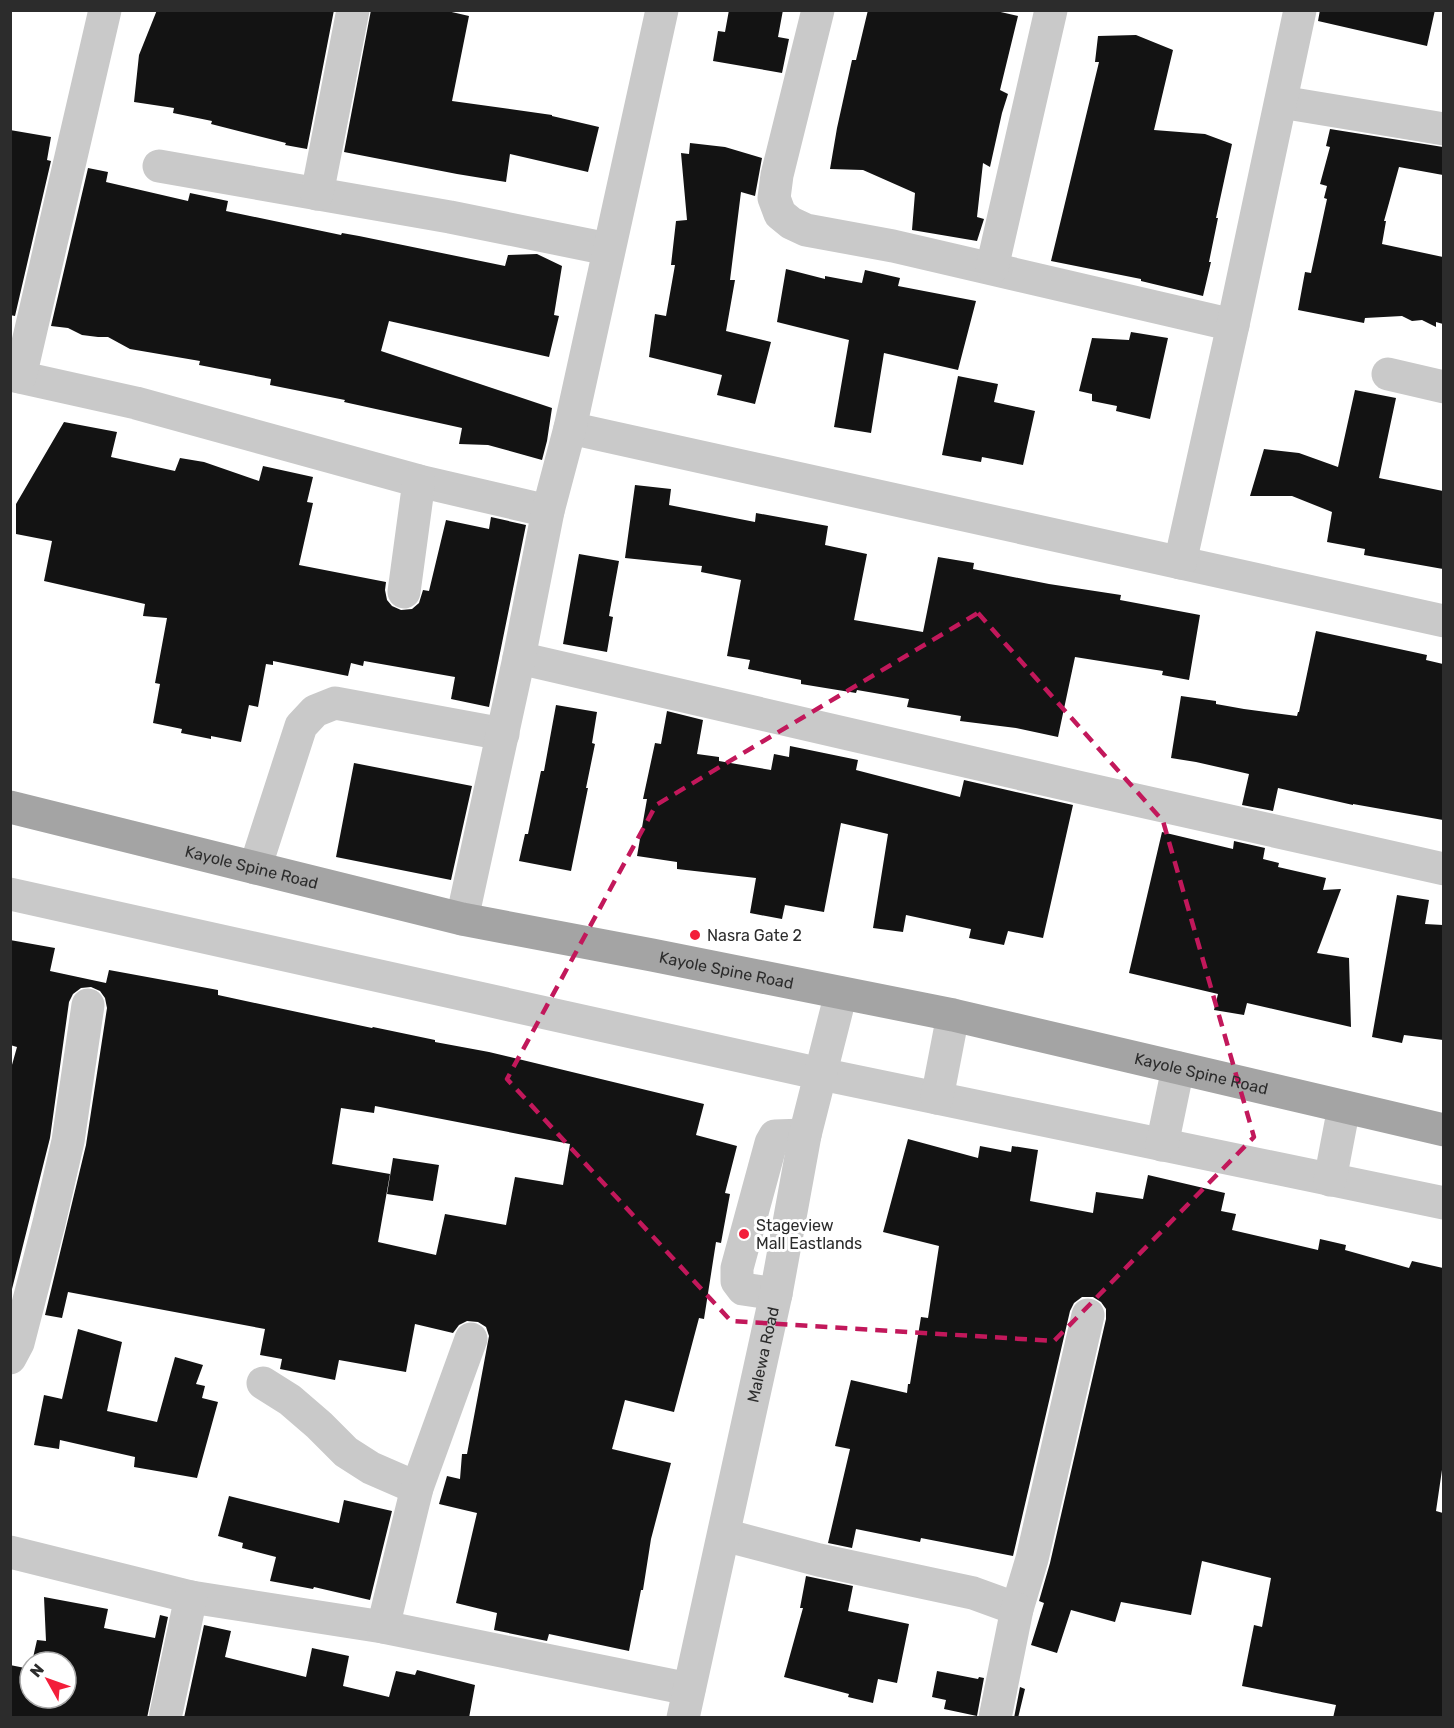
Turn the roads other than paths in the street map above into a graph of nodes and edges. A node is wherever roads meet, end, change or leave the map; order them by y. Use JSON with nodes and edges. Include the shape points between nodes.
{"nodes":[{"id":1,"x":105,"y":10,"type":"edge"},
{"id":2,"x":354,"y":10,"type":"edge"},
{"id":3,"x":662,"y":10,"type":"edge"},
{"id":4,"x":818,"y":10,"type":"edge"},
{"id":5,"x":1051,"y":10,"type":"edge"},
{"id":6,"x":1300,"y":10,"type":"edge"},
{"id":7,"x":1281,"y":102,"type":"junction"},
{"id":8,"x":1443,"y":129,"type":"edge"},
{"id":9,"x":159,"y":166,"type":"dead end"},
{"id":10,"x":317,"y":194,"type":"junction"},
{"id":11,"x":608,"y":249,"type":"junction"},
{"id":12,"x":992,"y":268,"type":"junction"},
{"id":13,"x":1233,"y":325,"type":"junction"},
{"id":14,"x":1388,"y":374,"type":"dead end"},
{"id":15,"x":16,"y":376,"type":"edge"},
{"id":16,"x":1443,"y":387,"type":"edge"},
{"id":17,"x":570,"y":428,"type":"junction"},
{"id":18,"x":419,"y":481,"type":"junction"},
{"id":19,"x":548,"y":511,"type":"junction"},
{"id":20,"x":1180,"y":563,"type":"junction"},
{"id":21,"x":404,"y":592,"type":"dead end"},
{"id":22,"x":1443,"y":621,"type":"edge"},
{"id":23,"x":519,"y":658,"type":"junction"},
{"id":24,"x":502,"y":734,"type":"junction"},
{"id":25,"x":10,"y":807,"type":"edge"},
{"id":26,"x":255,"y":868,"type":"junction"},
{"id":27,"x":1443,"y":869,"type":"edge"},
{"id":28,"x":10,"y":894,"type":"edge"},
{"id":29,"x":462,"y":919,"type":"junction"},
{"id":30,"x":841,"y":993,"type":"junction"},
{"id":31,"x":88,"y":1005,"type":"dead end"},
{"id":32,"x":953,"y":1015,"type":"junction"},
{"id":33,"x":1178,"y":1068,"type":"junction"},
{"id":34,"x":821,"y":1074,"type":"junction"},
{"id":35,"x":937,"y":1098,"type":"junction"},
{"id":36,"x":1344,"y":1107,"type":"junction"},
{"id":37,"x":1443,"y":1130,"type":"edge"},
{"id":38,"x":805,"y":1135,"type":"junction"},
{"id":39,"x":1162,"y":1145,"type":"junction"},
{"id":40,"x":1330,"y":1180,"type":"junction"},
{"id":41,"x":1443,"y":1203,"type":"edge"},
{"id":42,"x":749,"y":1223,"type":"junction"},
{"id":43,"x":789,"y":1227,"type":"junction"},
{"id":44,"x":776,"y":1294,"type":"junction"},
{"id":45,"x":1088,"y":1315,"type":"dead end"},
{"id":46,"x":471,"y":1339,"type":"dead end"},
{"id":47,"x":10,"y":1358,"type":"edge"},
{"id":48,"x":263,"y":1383,"type":"dead end"},
{"id":49,"x":417,"y":1488,"type":"junction"},
{"id":50,"x":724,"y":1535,"type":"junction"},
{"id":51,"x":10,"y":1552,"type":"edge"},
{"id":52,"x":192,"y":1597,"type":"junction"},
{"id":53,"x":1017,"y":1609,"type":"junction"},
{"id":54,"x":383,"y":1627,"type":"junction"},
{"id":55,"x":686,"y":1703,"type":"edge"},
{"id":56,"x":165,"y":1718,"type":"edge"},
{"id":57,"x":995,"y":1718,"type":"edge"}],
"edges":[{"from":1,"to":15,"type":"street"},
{"from":2,"to":10,"type":"street"},
{"from":3,"to":11,"type":"street"},
{"from":4,"to":12,"type":"street","via":[[777,175],[774,198],[780,214],[806,230]]},
{"from":5,"to":12,"type":"street"},
{"from":6,"to":7,"type":"street"},
{"from":7,"to":8,"type":"street"},
{"from":7,"to":13,"type":"street"},
{"from":9,"to":10,"type":"street"},
{"from":10,"to":11,"type":"street"},
{"from":11,"to":17,"type":"street"},
{"from":12,"to":13,"type":"street"},
{"from":13,"to":20,"type":"street"},
{"from":14,"to":16,"type":"street"},
{"from":15,"to":18,"type":"street","via":[[136,403]]},
{"from":17,"to":19,"type":"street"},
{"from":17,"to":20,"type":"street"},
{"from":18,"to":19,"type":"street"},
{"from":18,"to":21,"type":"street"},
{"from":19,"to":23,"type":"street"},
{"from":20,"to":22,"type":"street"},
{"from":23,"to":24,"type":"street"},
{"from":23,"to":27,"type":"street"},
{"from":24,"to":26,"type":"street","via":[[335,703],[315,711],[301,726]]},
{"from":24,"to":29,"type":"street"},
{"from":25,"to":26,"type":"main road","name":"Kayole Spine Road"},
{"from":26,"to":29,"type":"main road","name":"Kayole Spine Road"},
{"from":28,"to":34,"type":"street"},
{"from":29,"to":30,"type":"main road","name":"Kayole Spine Road"},
{"from":30,"to":32,"type":"main road","name":"Kayole Spine Road"},
{"from":30,"to":34,"type":"street","name":"Malewa Road"},
{"from":31,"to":47,"type":"street","via":[[68,1141],[50,1223],[18,1342]]},
{"from":32,"to":33,"type":"main road","name":"Kayole Spine Road"},
{"from":32,"to":35,"type":"street"},
{"from":33,"to":36,"type":"main road","name":"Kayole Spine Road"},
{"from":33,"to":39,"type":"street"},
{"from":34,"to":35,"type":"street"},
{"from":34,"to":38,"type":"street","name":"Malewa Road"},
{"from":35,"to":39,"type":"street"},
{"from":36,"to":37,"type":"main road","name":"Kayole Spine Road"},
{"from":36,"to":40,"type":"street"},
{"from":38,"to":42,"type":"street","via":[[775,1136]]},
{"from":38,"to":43,"type":"street","name":"Malewa Road"},
{"from":39,"to":40,"type":"street"},
{"from":40,"to":41,"type":"street"},
{"from":42,"to":43,"type":"street"},
{"from":42,"to":44,"type":"street","via":[[737,1281],[743,1289]]},
{"from":43,"to":44,"type":"street","name":"Malewa Road"},
{"from":44,"to":50,"type":"street","name":"Malewa Road"},
{"from":45,"to":53,"type":"street"},
{"from":46,"to":49,"type":"street"},
{"from":48,"to":49,"type":"street","via":[[290,1400],[346,1452]]},
{"from":49,"to":54,"type":"street"},
{"from":50,"to":53,"type":"street","via":[[973,1593]]},
{"from":50,"to":55,"type":"street","name":"Malewa Road"},
{"from":51,"to":52,"type":"street"},
{"from":52,"to":54,"type":"street"},
{"from":52,"to":56,"type":"street"},
{"from":53,"to":57,"type":"street"},
{"from":54,"to":55,"type":"street"}]}
